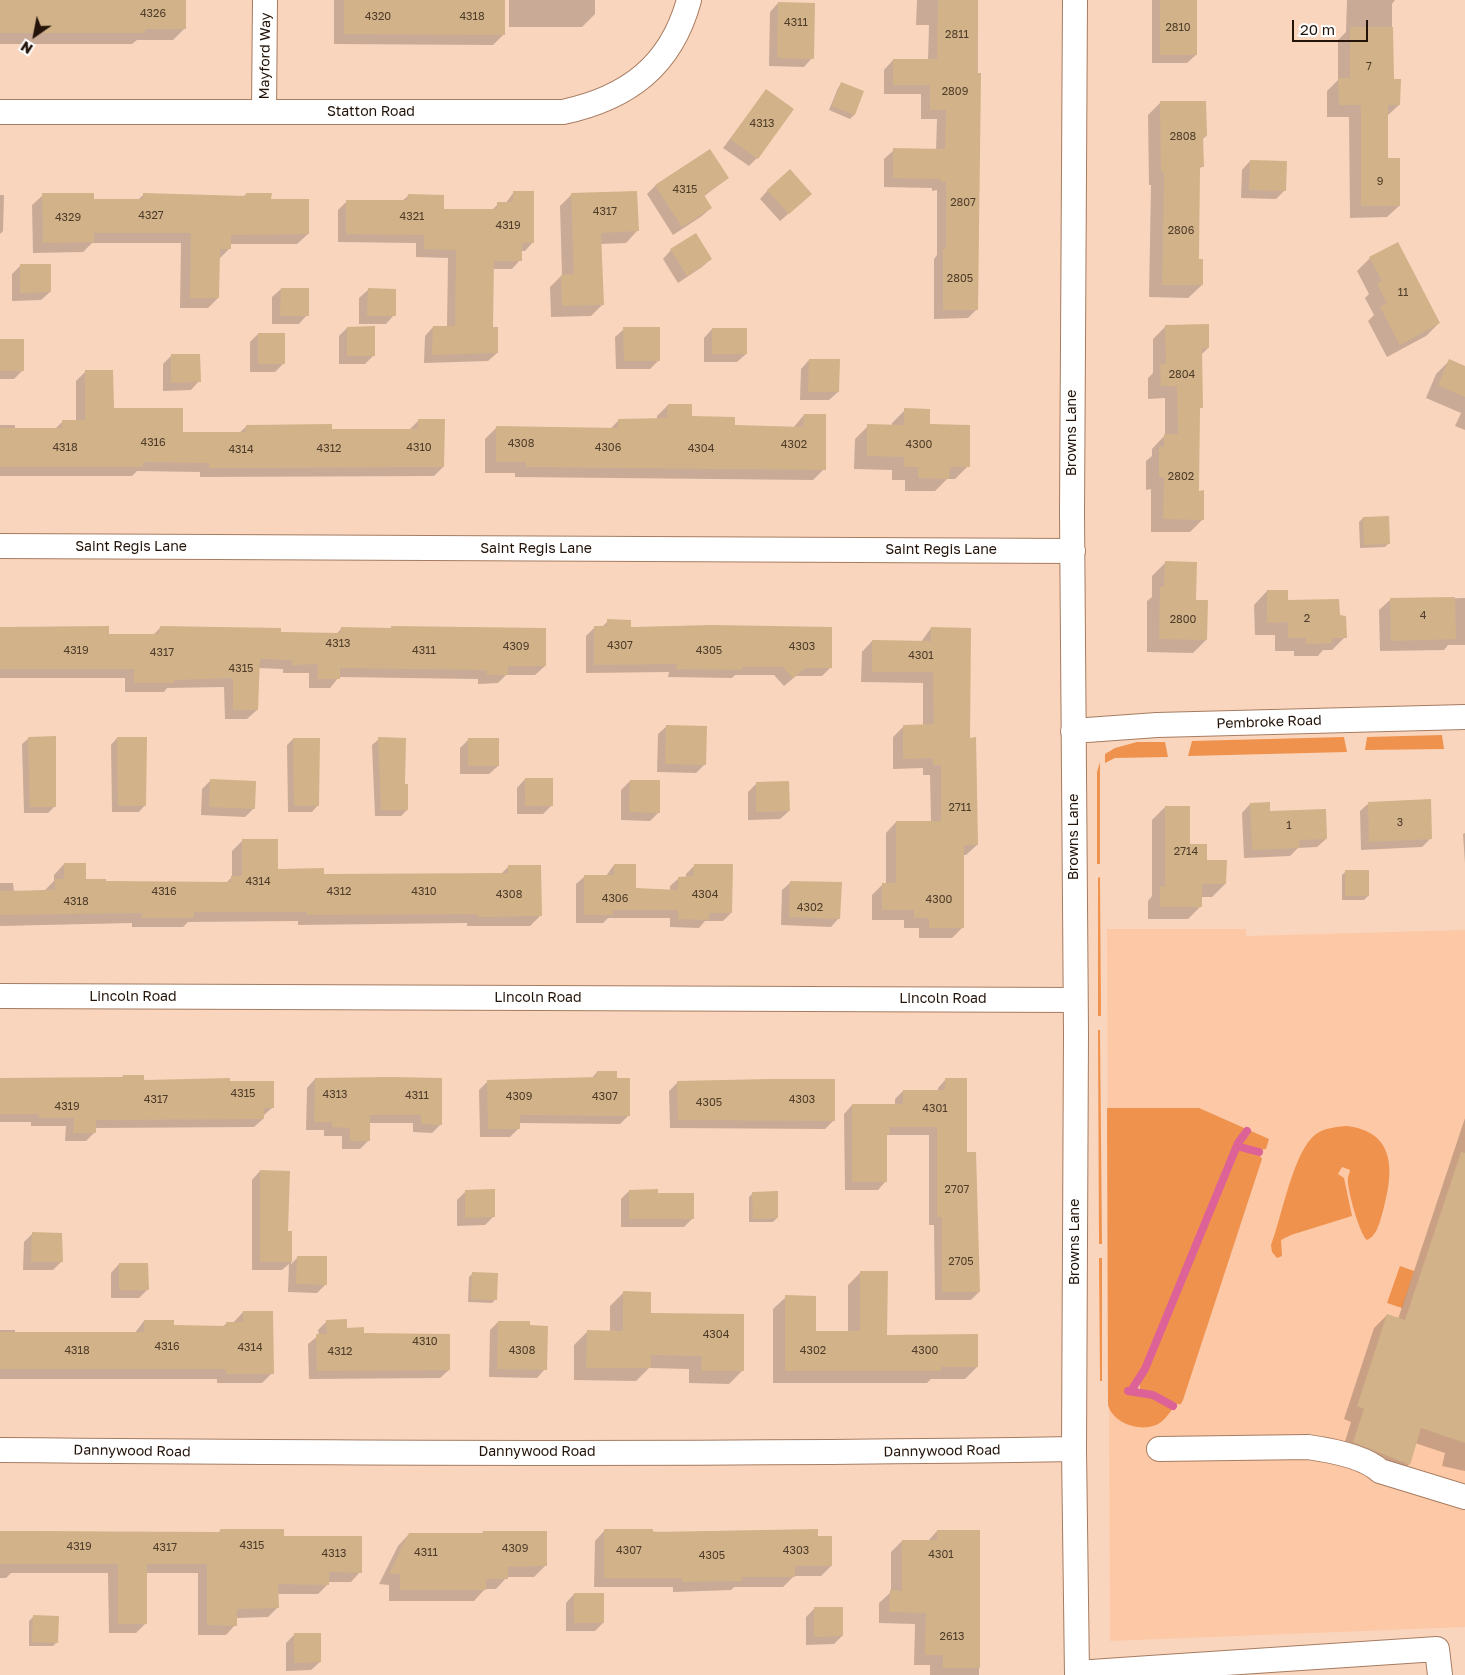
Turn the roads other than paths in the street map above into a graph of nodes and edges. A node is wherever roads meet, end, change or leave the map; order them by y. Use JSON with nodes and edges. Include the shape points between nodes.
{"nodes":[{"id":1,"x":265,"y":0,"type":"edge"},
{"id":2,"x":689,"y":0,"type":"edge"},
{"id":3,"x":1075,"y":0,"type":"edge"},
{"id":4,"x":0,"y":112,"type":"edge"},
{"id":5,"x":264,"y":112,"type":"junction"},
{"id":6,"x":0,"y":546,"type":"edge"},
{"id":7,"x":1073,"y":551,"type":"junction"},
{"id":8,"x":1465,"y":717,"type":"edge"},
{"id":9,"x":1073,"y":732,"type":"junction"},
{"id":10,"x":0,"y":996,"type":"edge"},
{"id":11,"x":1075,"y":1000,"type":"junction"},
{"id":12,"x":1074,"y":1448,"type":"junction"},
{"id":13,"x":1159,"y":1449,"type":"dead end"},
{"id":14,"x":0,"y":1450,"type":"edge"},
{"id":15,"x":1373,"y":1465,"type":"junction"},
{"id":16,"x":1465,"y":1486,"type":"edge"},
{"id":17,"x":1465,"y":1497,"type":"edge"},
{"id":18,"x":1150,"y":1672,"type":"edge"},
{"id":19,"x":1077,"y":1674,"type":"edge"},
{"id":20,"x":1440,"y":1675,"type":"edge"}],
"edges":[{"from":1,"to":5,"type":"street","name":"Mayford Way"},
{"from":2,"to":5,"type":"street","name":"Statton Road","via":[[667,51],[653,68],[615,96],[587,106],[563,112],[532,113]]},
{"from":3,"to":7,"type":"street","name":"Browns Lane"},
{"from":4,"to":5,"type":"street","name":"Statton Road"},
{"from":6,"to":7,"type":"street","name":"Saint Regis Lane"},
{"from":7,"to":9,"type":"street","name":"Browns Lane"},
{"from":8,"to":9,"type":"street","name":"Pembroke Road","via":[[1158,725]]},
{"from":9,"to":11,"type":"street","name":"Browns Lane"},
{"from":10,"to":11,"type":"street","name":"Lincoln Road"},
{"from":11,"to":12,"type":"street","name":"Browns Lane"},
{"from":12,"to":14,"type":"street","name":"Dannywood Road","via":[[913,1452]]},
{"from":12,"to":19,"type":"street","name":"Browns Lane"},
{"from":13,"to":15,"type":"street","via":[[1308,1447],[1329,1449]]},
{"from":15,"to":16,"type":"street","via":[[1382,1461]]},
{"from":15,"to":17,"type":"street"},
{"from":18,"to":19,"type":"street"},
{"from":18,"to":20,"type":"street","via":[[1438,1649]]}]}
